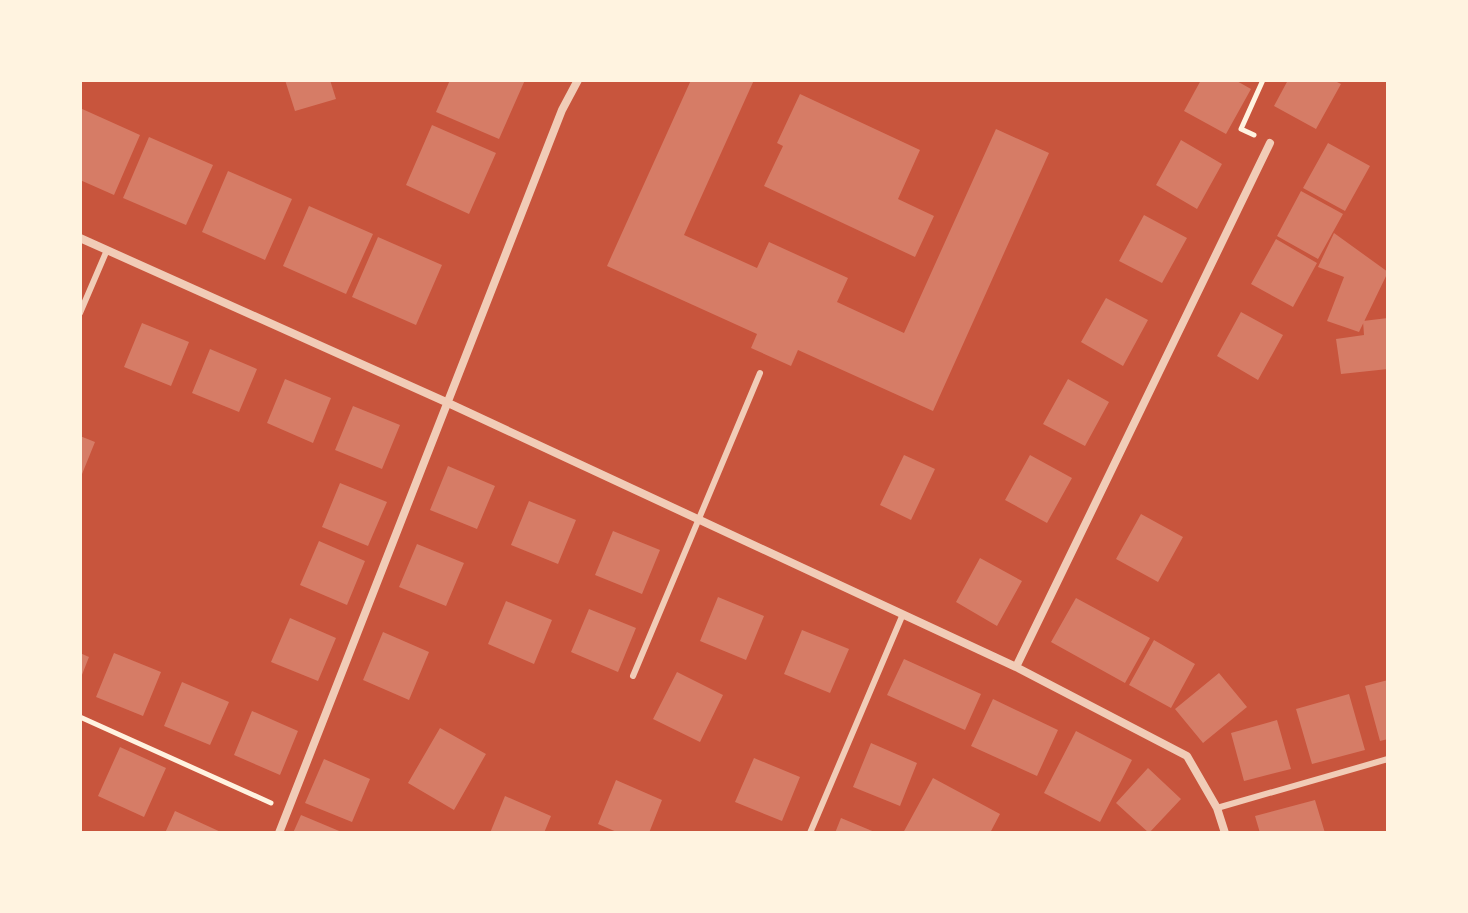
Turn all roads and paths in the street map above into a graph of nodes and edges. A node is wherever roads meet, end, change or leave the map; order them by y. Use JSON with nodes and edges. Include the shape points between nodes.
{"nodes":[{"id":1,"x":578,"y":80,"type":"edge"},
{"id":2,"x":1263,"y":80,"type":"edge"},
{"id":3,"x":1270,"y":143,"type":"joint"},
{"id":4,"x":80,"y":238,"type":"edge"},
{"id":5,"x":107,"y":250,"type":"junction"},
{"id":6,"x":80,"y":313,"type":"edge"},
{"id":7,"x":760,"y":373,"type":"dead end"},
{"id":8,"x":446,"y":402,"type":"junction"},
{"id":9,"x":699,"y":519,"type":"junction"},
{"id":10,"x":903,"y":614,"type":"junction"},
{"id":11,"x":1016,"y":667,"type":"junction"},
{"id":12,"x":633,"y":676,"type":"dead end"},
{"id":13,"x":80,"y":717,"type":"edge"},
{"id":14,"x":1388,"y":759,"type":"edge"},
{"id":15,"x":1217,"y":808,"type":"junction"},
{"id":16,"x":286,"y":810,"type":"junction"},
{"id":17,"x":279,"y":833,"type":"edge"},
{"id":18,"x":810,"y":833,"type":"edge"},
{"id":19,"x":1225,"y":833,"type":"edge"}],
"edges":[{"from":1,"to":8,"type":"street"},
{"from":2,"to":3,"type":"path","via":[[1241,129]]},
{"from":3,"to":11,"type":"street"},
{"from":4,"to":5,"type":"street"},
{"from":5,"to":6,"type":"lane"},
{"from":5,"to":8,"type":"street"},
{"from":7,"to":9,"type":"lane"},
{"from":8,"to":9,"type":"street"},
{"from":8,"to":16,"type":"street"},
{"from":9,"to":10,"type":"street"},
{"from":9,"to":12,"type":"lane"},
{"from":10,"to":11,"type":"street"},
{"from":10,"to":18,"type":"lane"},
{"from":11,"to":15,"type":"street","via":[[1187,756]]},
{"from":13,"to":16,"type":"path"},
{"from":14,"to":15,"type":"lane"},
{"from":15,"to":19,"type":"street"},
{"from":16,"to":17,"type":"street"}]}
